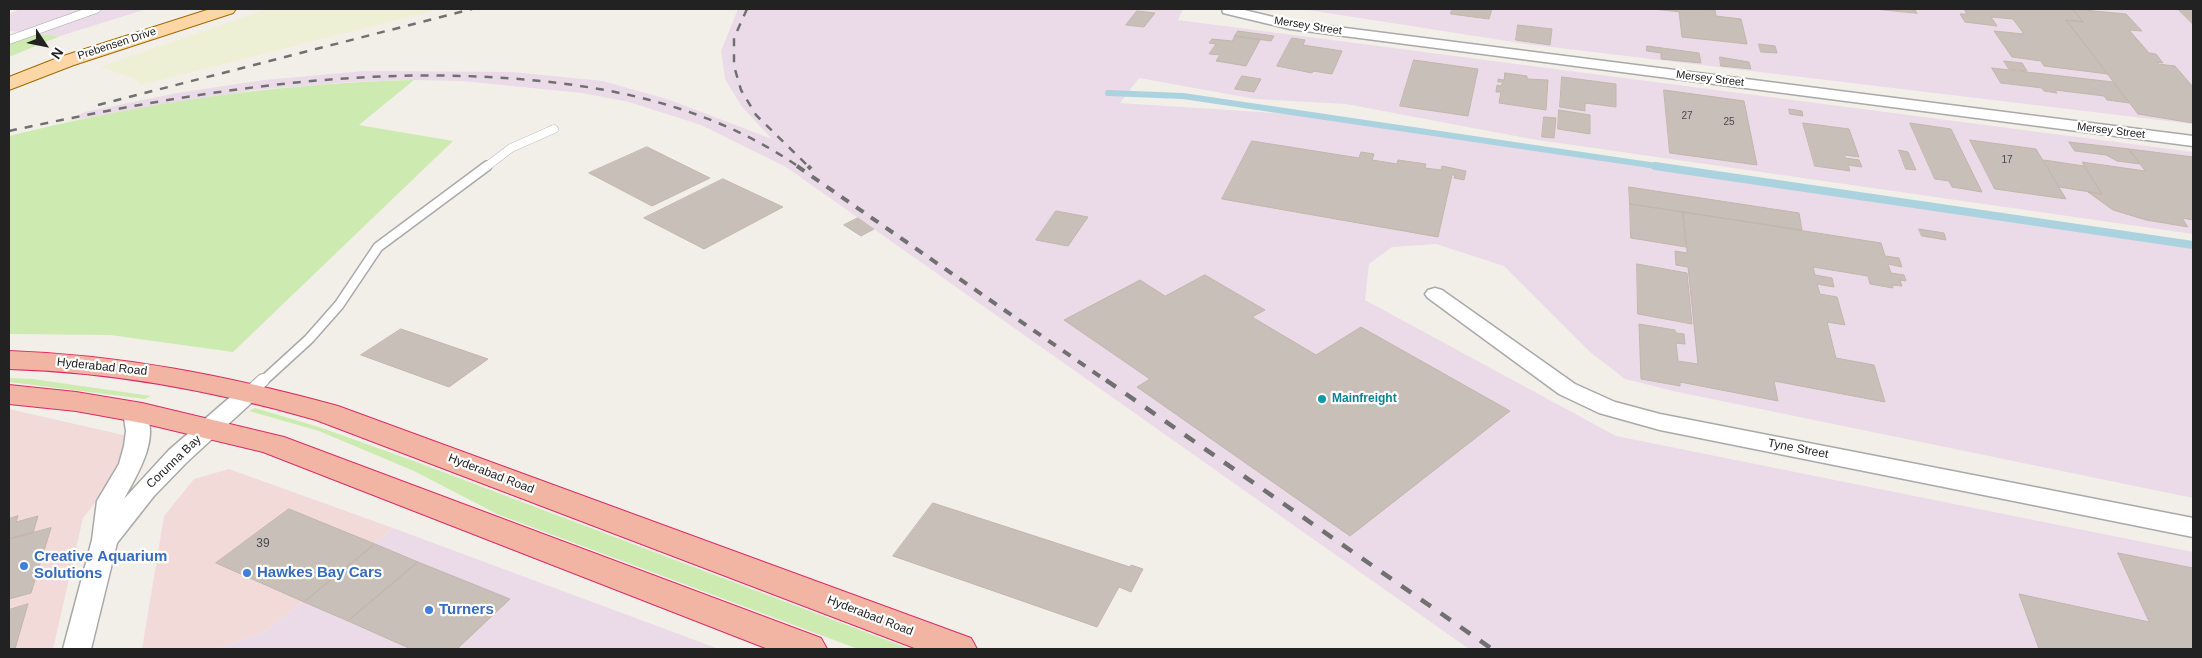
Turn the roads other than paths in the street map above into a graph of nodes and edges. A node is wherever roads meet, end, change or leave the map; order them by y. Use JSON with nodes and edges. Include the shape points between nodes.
{"nodes":[{"id":1,"x":96,"y":9,"type":"edge"},
{"id":2,"x":195,"y":9,"type":"edge"},
{"id":3,"x":227,"y":9,"type":"edge"},
{"id":4,"x":1228,"y":10,"type":"edge"},
{"id":5,"x":9,"y":40,"type":"edge"},
{"id":6,"x":9,"y":70,"type":"edge"},
{"id":7,"x":9,"y":84,"type":"edge"},
{"id":8,"x":554,"y":130,"type":"dead end"},
{"id":9,"x":2193,"y":141,"type":"edge"},
{"id":10,"x":1435,"y":294,"type":"dead end"},
{"id":11,"x":9,"y":360,"type":"edge"},
{"id":12,"x":251,"y":391,"type":"junction"},
{"id":13,"x":9,"y":394,"type":"edge"},
{"id":14,"x":135,"y":412,"type":"junction"},
{"id":15,"x":210,"y":427,"type":"junction"},
{"id":16,"x":2193,"y":528,"type":"edge"},
{"id":17,"x":105,"y":540,"type":"junction"},
{"id":18,"x":77,"y":649,"type":"edge"},
{"id":19,"x":808,"y":649,"type":"edge"},
{"id":20,"x":958,"y":649,"type":"edge"}],
"edges":[{"from":1,"to":5,"type":"lane"},
{"from":2,"to":6,"type":"main road","name":"Prebensen Drive"},
{"from":3,"to":7,"type":"main road","name":"Prebensen Drive","via":[[76,58]]},
{"from":4,"to":9,"type":"street","name":"Mersey Street","via":[[1290,24]]},
{"from":8,"to":12,"type":"lane","via":[[510,148],[378,247],[339,306],[309,339]]},
{"from":10,"to":16,"type":"street","name":"Tyne Street","via":[[1567,389],[1607,408],[1660,422]]},
{"from":11,"to":12,"type":"highway","name":"Hyderabad Road","via":[[116,366]]},
{"from":12,"to":15,"type":"street","name":"Corunna Bay"},
{"from":12,"to":20,"type":"highway","name":"Hyderabad Road","via":[[327,413]]},
{"from":13,"to":14,"type":"highway"},
{"from":14,"to":15,"type":"highway"},
{"from":14,"to":17,"type":"street","name":"Corunna Bay","via":[[136,446],[131,464],[110,501]]},
{"from":15,"to":17,"type":"street","name":"Corunna Bay","via":[[145,490]]},
{"from":15,"to":19,"type":"highway","via":[[273,444],[333,466],[452,515]]},
{"from":17,"to":18,"type":"street","name":"Corunna Bay"}]}
